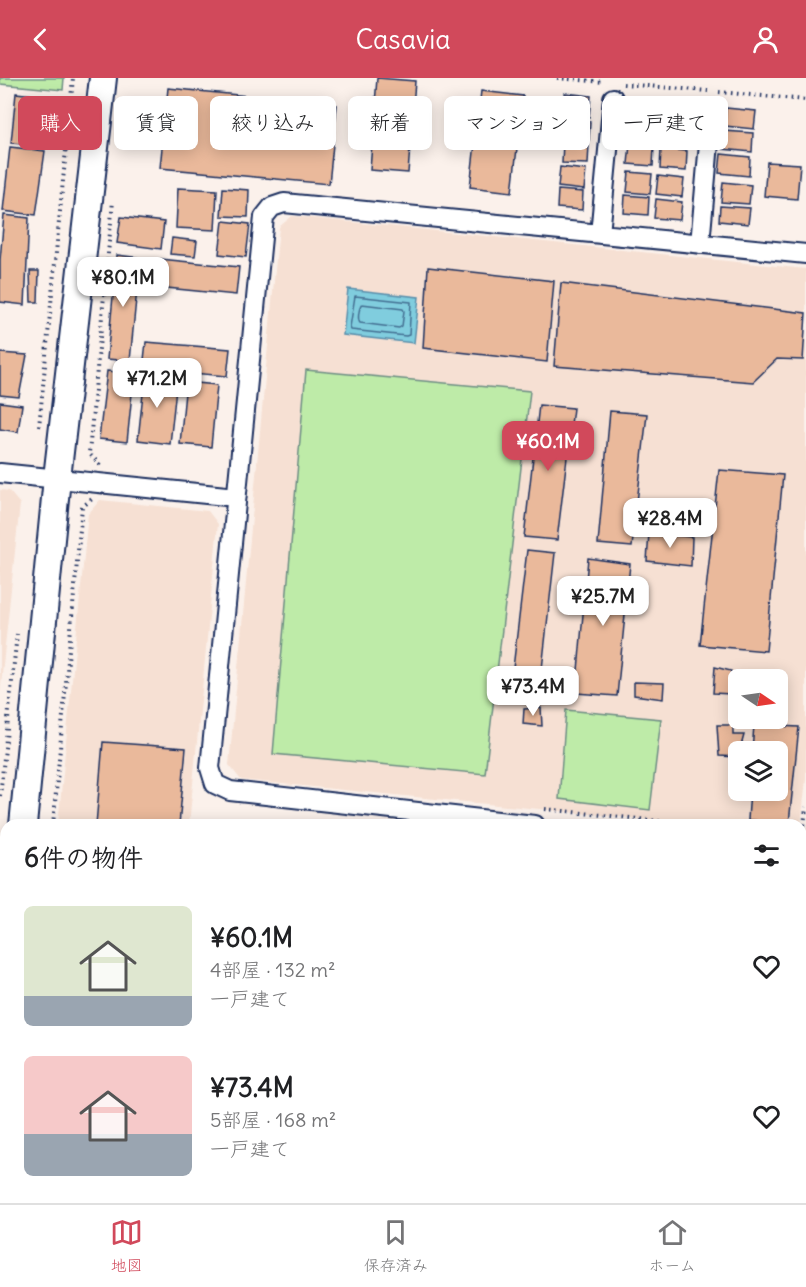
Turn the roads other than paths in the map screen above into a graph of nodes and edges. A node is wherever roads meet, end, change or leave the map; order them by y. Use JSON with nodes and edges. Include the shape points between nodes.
{"nodes":[{"id":1,"x":103,"y":78,"type":"edge"},
{"id":2,"x":611,"y":88,"type":"road end"},
{"id":3,"x":708,"y":150,"type":"edge"},
{"id":4,"x":600,"y":234,"type":"junction"},
{"id":5,"x":700,"y":244,"type":"junction"},
{"id":6,"x":806,"y":254,"type":"edge"},
{"id":7,"x":0,"y":473,"type":"edge"},
{"id":8,"x":57,"y":478,"type":"junction"},
{"id":9,"x":236,"y":497,"type":"junction"},
{"id":10,"x":539,"y":817,"type":"edge"},
{"id":11,"x":24,"y":819,"type":"edge"},
{"id":12,"x":439,"y":819,"type":"edge"},
{"id":13,"x":477,"y":819,"type":"edge"}],
"edges":[{"from":1,"to":8,"type":"street"},
{"from":2,"to":4,"type":"street"},
{"from":3,"to":5,"type":"street"},
{"from":4,"to":5,"type":"street"},
{"from":4,"to":9,"type":"street","via":[[284,203],[272,207],[264,217]]},
{"from":5,"to":6,"type":"street"},
{"from":7,"to":8,"type":"street"},
{"from":8,"to":9,"type":"street"},
{"from":8,"to":11,"type":"street"},
{"from":9,"to":12,"type":"street","via":[[210,768],[215,784],[230,791]]},
{"from":10,"to":13,"type":"street"}]}
